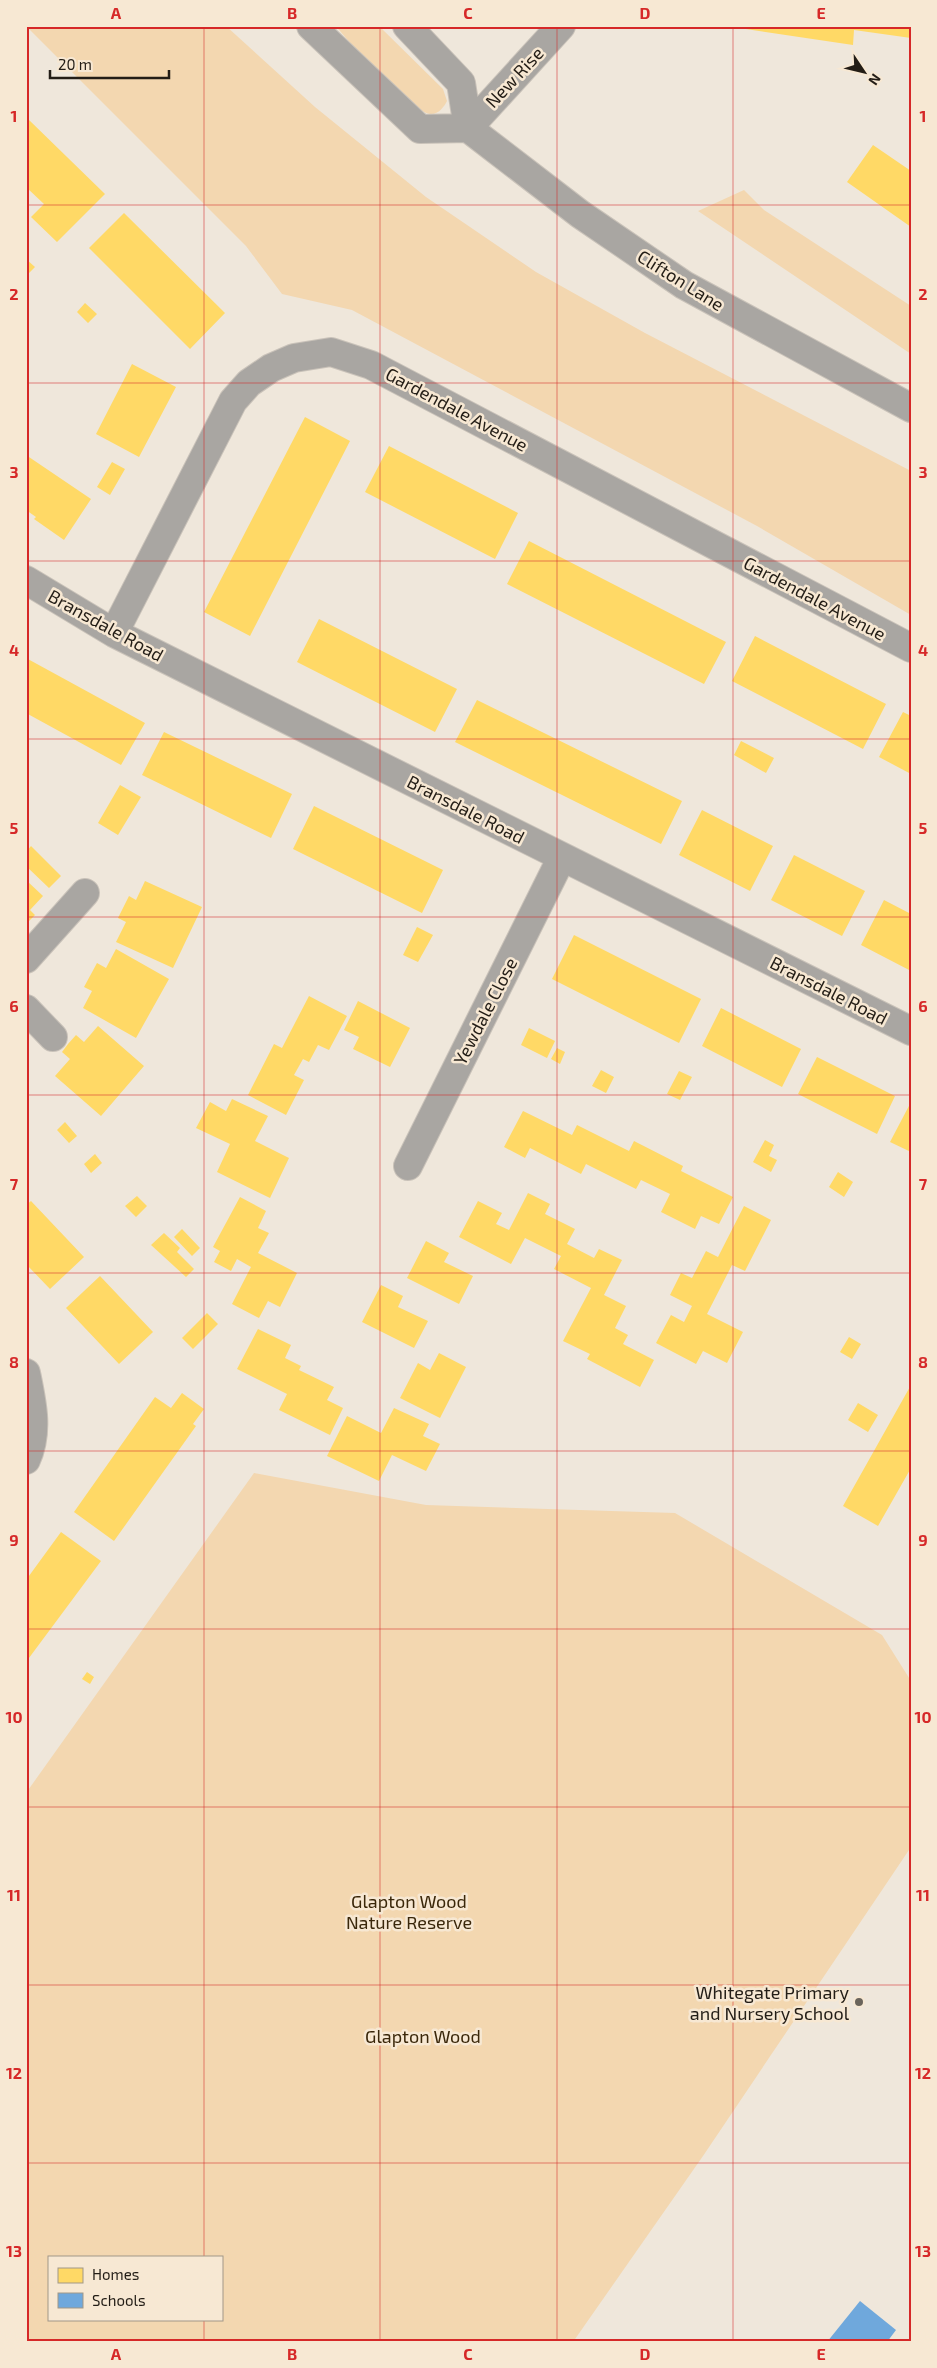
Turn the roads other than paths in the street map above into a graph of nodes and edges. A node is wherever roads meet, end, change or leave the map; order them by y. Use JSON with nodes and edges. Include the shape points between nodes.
{"nodes":[{"id":1,"x":311,"y":26,"type":"edge"},
{"id":2,"x":407,"y":26,"type":"edge"},
{"id":3,"x":561,"y":26,"type":"edge"},
{"id":4,"x":468,"y":128,"type":"junction"},
{"id":5,"x":911,"y":408,"type":"edge"},
{"id":6,"x":26,"y":580,"type":"edge"},
{"id":7,"x":114,"y":633,"type":"junction"},
{"id":8,"x":911,"y":648,"type":"edge"},
{"id":9,"x":562,"y":857,"type":"junction"},
{"id":10,"x":85,"y":893,"type":"dead end"},
{"id":11,"x":26,"y":959,"type":"edge"},
{"id":12,"x":26,"y":1009,"type":"edge"},
{"id":13,"x":911,"y":1031,"type":"edge"},
{"id":14,"x":53,"y":1037,"type":"dead end"},
{"id":15,"x":408,"y":1166,"type":"dead end"},
{"id":16,"x":26,"y":1373,"type":"edge"},
{"id":17,"x":26,"y":1460,"type":"edge"}],
"edges":[{"from":1,"to":4,"type":"street","via":[[420,128]]},
{"from":2,"to":4,"type":"street","via":[[461,83]]},
{"from":3,"to":4,"type":"street","name":"New Rise"},
{"from":4,"to":5,"type":"street","name":"Clifton Lane","via":[[580,214],[684,284]]},
{"from":6,"to":7,"type":"street","name":"Bransdale Road"},
{"from":7,"to":8,"type":"street","name":"Gardendale Avenue","via":[[233,402],[249,382],[271,368],[294,358],[331,352],[372,365]]},
{"from":7,"to":9,"type":"street","name":"Bransdale Road"},
{"from":9,"to":13,"type":"street","name":"Bransdale Road"},
{"from":9,"to":15,"type":"street","name":"Yewdale Close"},
{"from":10,"to":11,"type":"street"},
{"from":12,"to":14,"type":"street"},
{"from":16,"to":17,"type":"street","via":[[34,1411],[31,1450]]}]}
